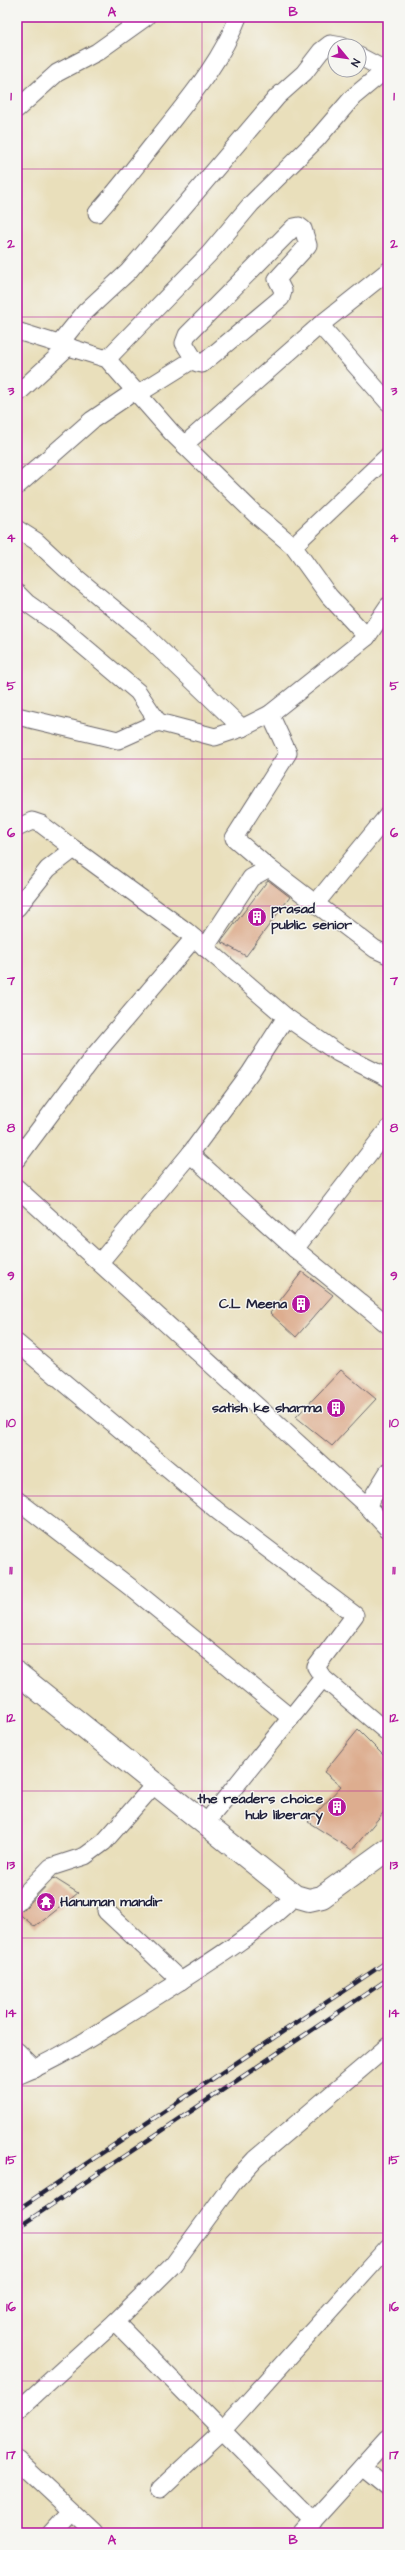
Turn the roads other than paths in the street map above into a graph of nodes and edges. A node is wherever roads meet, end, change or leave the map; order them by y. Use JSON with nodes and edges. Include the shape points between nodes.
{"nodes":[{"id":1,"x":146,"y":17,"type":"edge"},
{"id":2,"x":238,"y":17,"type":"edge"},
{"id":3,"x":327,"y":46,"type":"edge"},
{"id":4,"x":367,"y":60,"type":"edge"},
{"id":5,"x":386,"y":69,"type":"edge"},
{"id":6,"x":17,"y":109,"type":"edge"},
{"id":7,"x":97,"y":213,"type":"dead end"},
{"id":8,"x":388,"y":271,"type":"edge"},
{"id":9,"x":320,"y":326,"type":"junction"},
{"id":10,"x":17,"y":331,"type":"edge"},
{"id":11,"x":65,"y":344,"type":"junction"},
{"id":12,"x":194,"y":359,"type":"junction"},
{"id":13,"x":107,"y":360,"type":"junction"},
{"id":14,"x":137,"y":392,"type":"junction"},
{"id":15,"x":17,"y":394,"type":"edge"},
{"id":16,"x":388,"y":402,"type":"edge"},
{"id":17,"x":184,"y":445,"type":"junction"},
{"id":18,"x":388,"y":456,"type":"edge"},
{"id":19,"x":17,"y":486,"type":"edge"},
{"id":20,"x":17,"y":529,"type":"edge"},
{"id":21,"x":292,"y":546,"type":"junction"},
{"id":22,"x":17,"y":593,"type":"edge"},
{"id":23,"x":388,"y":606,"type":"edge"},
{"id":24,"x":376,"y":632,"type":"edge"},
{"id":25,"x":270,"y":714,"type":"junction"},
{"id":26,"x":17,"y":716,"type":"edge"},
{"id":27,"x":158,"y":722,"type":"junction"},
{"id":28,"x":242,"y":728,"type":"junction"},
{"id":29,"x":388,"y":815,"type":"edge"},
{"id":30,"x":17,"y":828,"type":"edge"},
{"id":31,"x":74,"y":849,"type":"junction"},
{"id":32,"x":269,"y":868,"type":"junction"},
{"id":33,"x":316,"y":903,"type":"junction"},
{"id":34,"x":17,"y":908,"type":"edge"},
{"id":35,"x":199,"y":943,"type":"junction"},
{"id":36,"x":388,"y":955,"type":"edge"},
{"id":37,"x":286,"y":1017,"type":"junction"},
{"id":38,"x":388,"y":1078,"type":"edge"},
{"id":39,"x":388,"y":1129,"type":"edge"},
{"id":40,"x":190,"y":1154,"type":"junction"},
{"id":41,"x":17,"y":1159,"type":"edge"},
{"id":42,"x":17,"y":1188,"type":"edge"},
{"id":43,"x":295,"y":1249,"type":"junction"},
{"id":44,"x":100,"y":1262,"type":"junction"},
{"id":45,"x":388,"y":1325,"type":"edge"},
{"id":46,"x":17,"y":1343,"type":"edge"},
{"id":47,"x":388,"y":1472,"type":"edge"},
{"id":48,"x":17,"y":1500,"type":"edge"},
{"id":49,"x":366,"y":1506,"type":"junction"},
{"id":50,"x":388,"y":1529,"type":"edge"},
{"id":51,"x":17,"y":1673,"type":"edge"},
{"id":52,"x":323,"y":1678,"type":"junction"},
{"id":53,"x":291,"y":1718,"type":"junction"},
{"id":54,"x":388,"y":1733,"type":"edge"},
{"id":55,"x":154,"y":1785,"type":"junction"},
{"id":56,"x":204,"y":1825,"type":"junction"},
{"id":57,"x":388,"y":1849,"type":"edge"},
{"id":58,"x":295,"y":1896,"type":"junction"},
{"id":59,"x":17,"y":1902,"type":"edge"},
{"id":60,"x":106,"y":1911,"type":"dead end"},
{"id":61,"x":181,"y":1981,"type":"junction"},
{"id":62,"x":388,"y":2046,"type":"edge"},
{"id":63,"x":17,"y":2051,"type":"edge"},
{"id":64,"x":35,"y":2069,"type":"junction"},
{"id":65,"x":17,"y":2076,"type":"edge"},
{"id":66,"x":388,"y":2247,"type":"edge"},
{"id":67,"x":115,"y":2322,"type":"junction"},
{"id":68,"x":17,"y":2411,"type":"edge"},
{"id":69,"x":222,"y":2431,"type":"junction"},
{"id":70,"x":388,"y":2438,"type":"edge"},
{"id":71,"x":17,"y":2460,"type":"edge"},
{"id":72,"x":362,"y":2467,"type":"junction"},
{"id":73,"x":388,"y":2488,"type":"edge"},
{"id":74,"x":160,"y":2489,"type":"dead end"},
{"id":75,"x":71,"y":2511,"type":"junction"},
{"id":76,"x":307,"y":2527,"type":"edge"},
{"id":77,"x":51,"y":2533,"type":"edge"},
{"id":78,"x":95,"y":2533,"type":"edge"}],
"edges":[{"from":1,"to":6,"type":"street","via":[[97,52],[57,73]]},
{"from":2,"to":7,"type":"street","via":[[213,64],[184,107],[135,170]]},
{"from":3,"to":11,"type":"street","via":[[304,73],[277,96],[128,272],[85,312]]},
{"from":4,"to":5,"type":"street"},
{"from":5,"to":13,"type":"street","via":[[353,97],[316,140],[250,204],[209,254]]},
{"from":8,"to":9,"type":"street"},
{"from":9,"to":16,"type":"street"},
{"from":9,"to":17,"type":"street"},
{"from":10,"to":11,"type":"street"},
{"from":11,"to":13,"type":"street"},
{"from":11,"to":15,"type":"street"},
{"from":12,"to":12,"type":"street","via":[[184,343],[187,335],[294,227],[299,226],[306,235],[308,244],[277,279],[283,292],[281,298],[202,364]]},
{"from":12,"to":14,"type":"street"},
{"from":13,"to":14,"type":"street"},
{"from":14,"to":17,"type":"street"},
{"from":14,"to":19,"type":"street","via":[[92,420]]},
{"from":17,"to":21,"type":"street"},
{"from":18,"to":21,"type":"street"},
{"from":20,"to":28,"type":"street","via":[[36,541],[84,585],[144,633]]},
{"from":21,"to":24,"type":"street","via":[[330,596]]},
{"from":22,"to":27,"type":"street","via":[[62,627],[138,692]]},
{"from":23,"to":24,"type":"street"},
{"from":24,"to":25,"type":"street"},
{"from":25,"to":28,"type":"street"},
{"from":25,"to":32,"type":"street","via":[[288,753],[234,838]]},
{"from":26,"to":27,"type":"street","via":[[118,740]]},
{"from":27,"to":28,"type":"street","via":[[214,737]]},
{"from":29,"to":33,"type":"street"},
{"from":30,"to":31,"type":"street","via":[[32,821],[41,824]]},
{"from":31,"to":34,"type":"street","via":[[48,869]]},
{"from":31,"to":35,"type":"street"},
{"from":32,"to":33,"type":"street"},
{"from":32,"to":35,"type":"street","via":[[251,878]]},
{"from":33,"to":36,"type":"street","via":[[375,949]]},
{"from":35,"to":37,"type":"street"},
{"from":35,"to":41,"type":"street","via":[[93,1057]]},
{"from":37,"to":38,"type":"street","via":[[338,1053]]},
{"from":37,"to":40,"type":"street","via":[[250,1072]]},
{"from":39,"to":43,"type":"street"},
{"from":40,"to":43,"type":"street"},
{"from":40,"to":44,"type":"street"},
{"from":42,"to":44,"type":"street"},
{"from":43,"to":45,"type":"street"},
{"from":44,"to":49,"type":"street"},
{"from":46,"to":52,"type":"street","via":[[219,1512],[355,1615],[316,1667]]},
{"from":47,"to":49,"type":"street"},
{"from":48,"to":53,"type":"street","via":[[134,1590]]},
{"from":49,"to":50,"type":"street"},
{"from":51,"to":55,"type":"street"},
{"from":52,"to":53,"type":"street"},
{"from":52,"to":54,"type":"street"},
{"from":53,"to":56,"type":"street"},
{"from":55,"to":56,"type":"street"},
{"from":55,"to":59,"type":"street","via":[[104,1842],[86,1856],[51,1867]]},
{"from":56,"to":58,"type":"street"},
{"from":57,"to":58,"type":"street","via":[[322,1897],[309,1900]]},
{"from":58,"to":61,"type":"street","via":[[268,1922]]},
{"from":60,"to":61,"type":"street"},
{"from":61,"to":64,"type":"street","via":[[96,2035]]},
{"from":62,"to":67,"type":"street","via":[[255,2158],[233,2183],[173,2265]]},
{"from":63,"to":64,"type":"street"},
{"from":64,"to":65,"type":"street"},
{"from":66,"to":69,"type":"street"},
{"from":67,"to":68,"type":"street"},
{"from":67,"to":69,"type":"street"},
{"from":69,"to":74,"type":"street"},
{"from":69,"to":76,"type":"street"},
{"from":70,"to":72,"type":"street"},
{"from":71,"to":75,"type":"street"},
{"from":72,"to":73,"type":"street"},
{"from":72,"to":76,"type":"street"},
{"from":75,"to":77,"type":"street"},
{"from":75,"to":78,"type":"street"}]}
